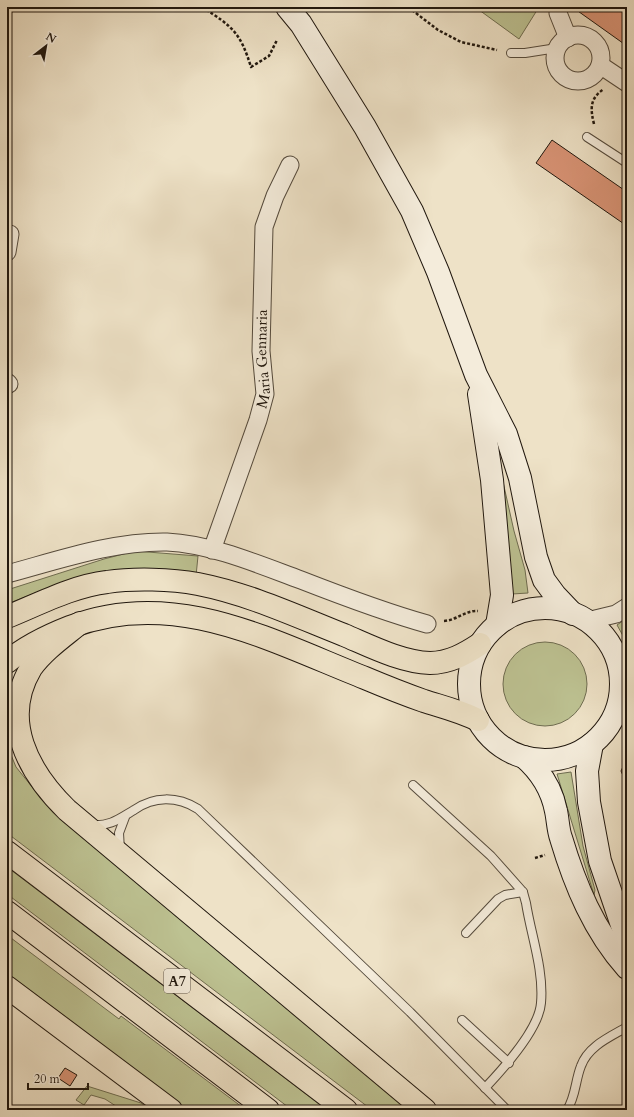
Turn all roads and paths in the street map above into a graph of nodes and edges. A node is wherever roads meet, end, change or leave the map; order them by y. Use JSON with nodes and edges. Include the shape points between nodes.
{"nodes":[{"id":1,"x":19,"y":7,"type":"edge"},
{"id":2,"x":202,"y":7,"type":"edge"},
{"id":3,"x":288,"y":7,"type":"edge"},
{"id":4,"x":408,"y":7,"type":"edge"},
{"id":5,"x":559,"y":7,"type":"edge"},
{"id":6,"x":7,"y":14,"type":"edge"},
{"id":7,"x":277,"y":40,"type":"dead end"},
{"id":8,"x":563,"y":43,"type":"junction"},
{"id":9,"x":511,"y":53,"type":"joint"},
{"id":10,"x":600,"y":65,"type":"junction"},
{"id":11,"x":627,"y":83,"type":"edge"},
{"id":12,"x":594,"y":100,"type":"dead end"},
{"id":13,"x":594,"y":127,"type":"dead end"},
{"id":14,"x":587,"y":137,"type":"dead end"},
{"id":15,"x":627,"y":163,"type":"edge"},
{"id":16,"x":290,"y":165,"type":"dead end"},
{"id":17,"x":10,"y":234,"type":"dead end"},
{"id":18,"x":7,"y":252,"type":"edge"},
{"id":19,"x":476,"y":375,"type":"junction"},
{"id":20,"x":212,"y":550,"type":"junction"},
{"id":21,"x":7,"y":574,"type":"edge"},
{"id":22,"x":42,"y":603,"type":"junction"},
{"id":23,"x":627,"y":607,"type":"edge"},
{"id":24,"x":478,"y":611,"type":"dead end"},
{"id":25,"x":7,"y":617,"type":"edge"},
{"id":26,"x":580,"y":618,"type":"junction"},
{"id":27,"x":80,"y":623,"type":"junction"},
{"id":28,"x":426,"y":624,"type":"joint"},
{"id":29,"x":497,"y":625,"type":"junction"},
{"id":30,"x":7,"y":628,"type":"edge"},
{"id":31,"x":480,"y":644,"type":"junction"},
{"id":32,"x":7,"y":662,"type":"edge"},
{"id":33,"x":624,"y":673,"type":"edge"},
{"id":34,"x":478,"y":720,"type":"junction"},
{"id":35,"x":592,"y":744,"type":"junction"},
{"id":36,"x":524,"y":757,"type":"junction"},
{"id":37,"x":413,"y":785,"type":"dead end"},
{"id":38,"x":126,"y":816,"type":"junction"},
{"id":39,"x":83,"y":824,"type":"junction"},
{"id":40,"x":7,"y":852,"type":"edge"},
{"id":41,"x":122,"y":856,"type":"junction"},
{"id":42,"x":523,"y":892,"type":"junction"},
{"id":43,"x":7,"y":912,"type":"edge"},
{"id":44,"x":466,"y":933,"type":"dead end"},
{"id":45,"x":627,"y":940,"type":"edge"},
{"id":46,"x":627,"y":968,"type":"edge"},
{"id":47,"x":7,"y":988,"type":"edge"},
{"id":48,"x":462,"y":1020,"type":"dead end"},
{"id":49,"x":627,"y":1027,"type":"edge"},
{"id":50,"x":509,"y":1063,"type":"junction"},
{"id":51,"x":485,"y":1088,"type":"junction"},
{"id":52,"x":171,"y":1110,"type":"edge"},
{"id":53,"x":268,"y":1110,"type":"edge"},
{"id":54,"x":346,"y":1110,"type":"edge"},
{"id":55,"x":425,"y":1110,"type":"edge"},
{"id":56,"x":507,"y":1110,"type":"edge"},
{"id":57,"x":567,"y":1110,"type":"edge"}],
"edges":[{"from":1,"to":6,"type":"path"},
{"from":2,"to":7,"type":"path","via":[[238,35],[252,68],[269,56]]},
{"from":3,"to":19,"type":"main road","via":[[365,127],[412,211],[438,272]]},
{"from":4,"to":9,"type":"path","via":[[438,30],[461,42]]},
{"from":5,"to":8,"type":"street"},
{"from":8,"to":9,"type":"lane","via":[[524,53]]},
{"from":8,"to":10,"type":"street","via":[[575,35],[590,39],[599,50]]},
{"from":8,"to":10,"type":"street","via":[[555,55],[558,70],[570,79],[584,80],[596,72]]},
{"from":10,"to":11,"type":"street"},
{"from":12,"to":13,"type":"path","via":[[591,109]]},
{"from":14,"to":15,"type":"lane"},
{"from":16,"to":20,"type":"street","name":"Maria Gennaria","via":[[264,227],[261,351],[265,394]]},
{"from":17,"to":18,"type":"street"},
{"from":19,"to":26,"type":"main road","via":[[506,434],[520,478],[536,557],[544,580],[555,595]]},
{"from":19,"to":29,"type":"main road","via":[[492,480],[502,595]]},
{"from":20,"to":21,"type":"street","via":[[168,542],[126,544]]},
{"from":20,"to":28,"type":"street","via":[[269,568],[369,607]]},
{"from":22,"to":25,"type":"highway"},
{"from":22,"to":30,"type":"highway"},
{"from":22,"to":31,"type":"highway","via":[[72,591],[107,582],[144,580],[197,584],[246,596],[380,650],[417,661],[431,663],[459,658]]},
{"from":23,"to":26,"type":"street","via":[[616,614]]},
{"from":24,"to":28,"type":"path","via":[[472,610],[452,620]]},
{"from":26,"to":29,"type":"main road","via":[[558,609],[542,608],[510,616]]},
{"from":26,"to":33,"type":"main road","via":[[603,636]]},
{"from":27,"to":32,"type":"highway","via":[[42,638]]},
{"from":27,"to":34,"type":"highway","via":[[114,614],[159,612],[202,617],[253,632],[384,686],[460,711]]},
{"from":27,"to":39,"type":"highway","via":[[46,651],[31,668],[17,693],[14,710],[15,726],[25,756],[33,770],[55,799]]},
{"from":29,"to":31,"type":"main road"},
{"from":31,"to":34,"type":"main road","via":[[472,662],[469,682],[471,702]]},
{"from":33,"to":35,"type":"main road","via":[[614,715],[605,731]]},
{"from":34,"to":36,"type":"main road","via":[[490,737],[506,749]]},
{"from":35,"to":36,"type":"main road","via":[[559,759]]},
{"from":35,"to":45,"type":"main road","via":[[587,771],[589,802],[600,861]]},
{"from":36,"to":46,"type":"main road","via":[[536,768],[548,787],[556,809],[560,837],[585,904],[612,952]]},
{"from":37,"to":42,"type":"lane","via":[[491,856]]},
{"from":38,"to":39,"type":"lane","via":[[102,825]]},
{"from":38,"to":41,"type":"lane","via":[[119,833]]},
{"from":38,"to":51,"type":"lane","via":[[139,806],[164,799],[184,802],[198,809],[410,1012]]},
{"from":39,"to":41,"type":"highway"},
{"from":40,"to":54,"type":"highway","number":"A7"},
{"from":41,"to":55,"type":"highway"},
{"from":42,"to":44,"type":"lane","via":[[498,899]]},
{"from":42,"to":50,"type":"lane","via":[[541,981],[541,1004],[531,1032]]},
{"from":43,"to":53,"type":"highway"},
{"from":47,"to":52,"type":"highway"},
{"from":48,"to":50,"type":"lane"},
{"from":49,"to":57,"type":"lane","via":[[596,1046],[588,1054],[581,1066],[572,1102]]},
{"from":50,"to":51,"type":"lane"},
{"from":51,"to":56,"type":"lane"}]}
